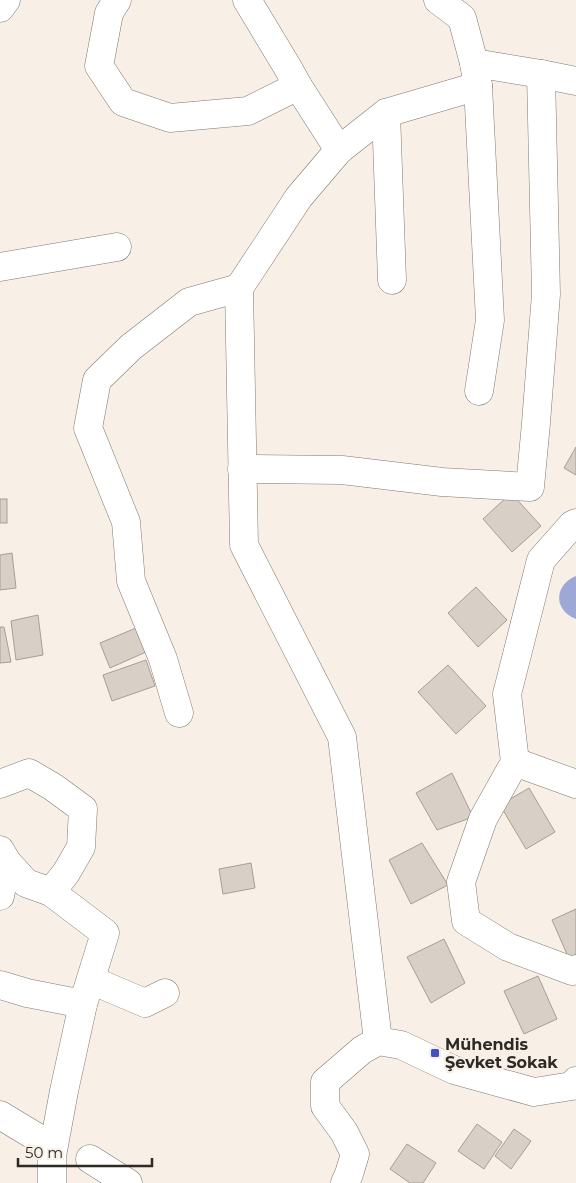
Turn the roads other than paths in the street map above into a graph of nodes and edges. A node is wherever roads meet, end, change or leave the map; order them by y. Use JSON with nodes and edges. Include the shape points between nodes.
{"nodes":[{"id":1,"x":6,"y":0,"type":"edge"},
{"id":2,"x":117,"y":0,"type":"edge"},
{"id":3,"x":247,"y":0,"type":"edge"},
{"id":4,"x":438,"y":0,"type":"edge"},
{"id":5,"x":0,"y":8,"type":"edge"},
{"id":6,"x":476,"y":74,"type":"junction"},
{"id":7,"x":541,"y":74,"type":"junction"},
{"id":8,"x":576,"y":81,"type":"edge"},
{"id":9,"x":298,"y":86,"type":"junction"},
{"id":10,"x":386,"y":113,"type":"junction"},
{"id":11,"x":339,"y":150,"type":"junction"},
{"id":12,"x":117,"y":247,"type":"dead end"},
{"id":13,"x":0,"y":267,"type":"edge"},
{"id":14,"x":392,"y":280,"type":"dead end"},
{"id":15,"x":239,"y":288,"type":"junction"},
{"id":16,"x":479,"y":391,"type":"dead end"},
{"id":17,"x":242,"y":469,"type":"junction"},
{"id":18,"x":576,"y":523,"type":"edge"},
{"id":19,"x":179,"y":713,"type":"dead end"},
{"id":20,"x":515,"y":762,"type":"junction"},
{"id":21,"x":0,"y":784,"type":"edge"},
{"id":22,"x":576,"y":784,"type":"edge"},
{"id":23,"x":3,"y":856,"type":"edge"},
{"id":24,"x":51,"y":892,"type":"junction"},
{"id":25,"x":0,"y":896,"type":"edge"},
{"id":26,"x":576,"y":969,"type":"edge"},
{"id":27,"x":0,"y":985,"type":"edge"},
{"id":28,"x":87,"y":992,"type":"junction"},
{"id":29,"x":165,"y":993,"type":"dead end"},
{"id":30,"x":378,"y":1041,"type":"junction"},
{"id":31,"x":576,"y":1081,"type":"edge"},
{"id":32,"x":0,"y":1115,"type":"edge"},
{"id":33,"x":54,"y":1147,"type":"junction"},
{"id":34,"x":90,"y":1159,"type":"dead end"},
{"id":35,"x":354,"y":1180,"type":"edge"},
{"id":36,"x":52,"y":1183,"type":"edge"},
{"id":37,"x":128,"y":1183,"type":"edge"}],
"edges":[{"from":1,"to":5,"type":"street"},
{"from":2,"to":9,"type":"street","via":[[109,13],[99,66],[122,102],[170,118],[248,111]]},
{"from":3,"to":9,"type":"street"},
{"from":4,"to":6,"type":"street","via":[[462,18]]},
{"from":6,"to":7,"type":"street"},
{"from":6,"to":10,"type":"street"},
{"from":6,"to":16,"type":"street","via":[[490,320]]},
{"from":7,"to":8,"type":"street"},
{"from":7,"to":17,"type":"street","via":[[546,294],[530,487],[442,482],[342,470]]},
{"from":9,"to":11,"type":"street"},
{"from":10,"to":11,"type":"street"},
{"from":10,"to":14,"type":"street"},
{"from":11,"to":15,"type":"street","via":[[299,197]]},
{"from":12,"to":13,"type":"street"},
{"from":15,"to":17,"type":"street"},
{"from":15,"to":19,"type":"street","via":[[189,302],[131,347],[97,380],[88,428],[126,522],[131,581],[163,660]]},
{"from":17,"to":30,"type":"street","via":[[244,545],[342,737]]},
{"from":18,"to":20,"type":"street","via":[[541,560],[507,694]]},
{"from":20,"to":22,"type":"street"},
{"from":20,"to":26,"type":"street","via":[[483,819],[461,882],[466,921],[508,947],[572,971]]},
{"from":21,"to":24,"type":"street","via":[[29,773],[83,809],[81,847]]},
{"from":23,"to":24,"type":"street","via":[[26,883]]},
{"from":23,"to":25,"type":"street"},
{"from":24,"to":28,"type":"street","via":[[105,933]]},
{"from":27,"to":28,"type":"street","via":[[27,992]]},
{"from":28,"to":29,"type":"street","via":[[145,1003]]},
{"from":28,"to":33,"type":"street"},
{"from":30,"to":31,"type":"street","via":[[401,1045],[454,1070],[534,1092],[572,1086]]},
{"from":30,"to":35,"type":"street","via":[[362,1050],[325,1082],[326,1106],[355,1154]]},
{"from":32,"to":33,"type":"street"},
{"from":33,"to":36,"type":"street"},
{"from":34,"to":37,"type":"street"}]}
